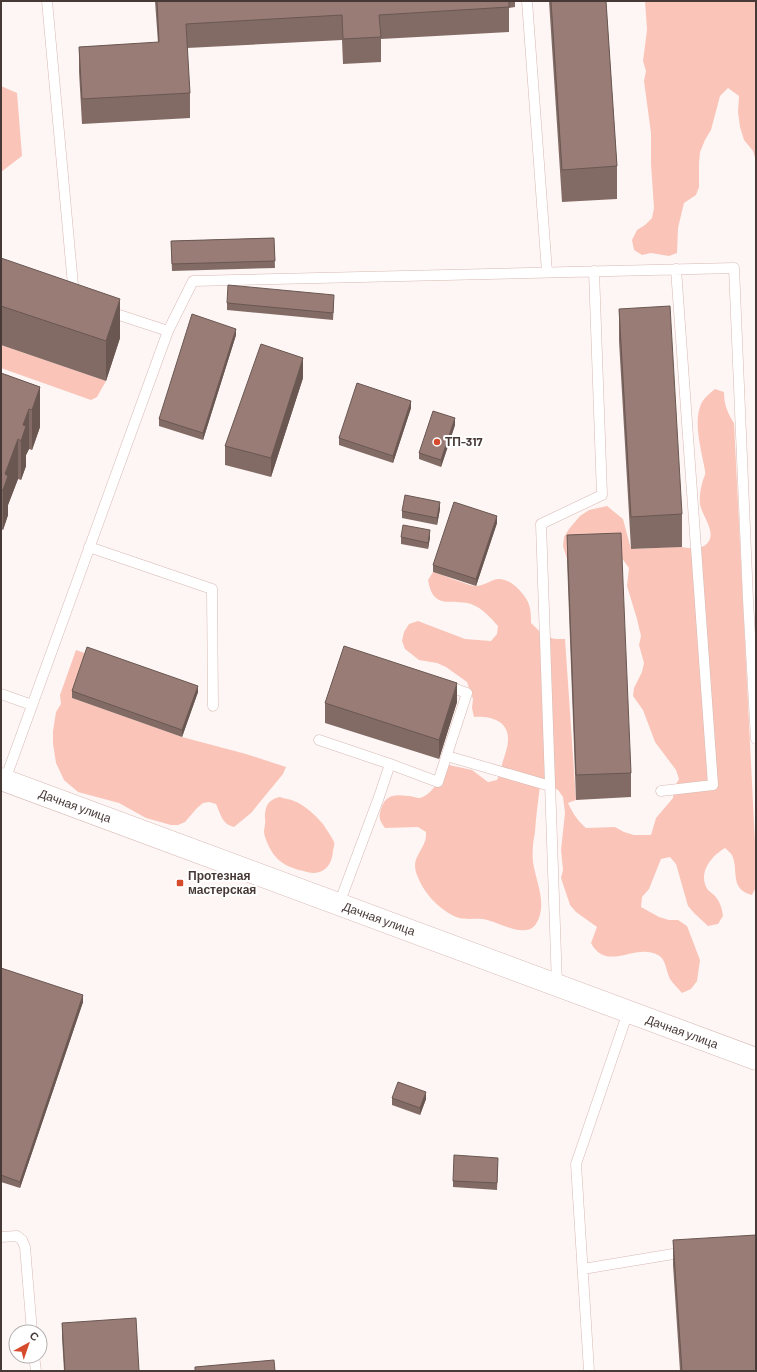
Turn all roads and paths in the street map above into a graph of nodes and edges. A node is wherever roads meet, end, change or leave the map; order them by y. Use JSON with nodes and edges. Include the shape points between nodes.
{"nodes":[{"id":1,"x":47,"y":1,"type":"edge"},
{"id":2,"x":527,"y":1,"type":"edge"},
{"id":3,"x":676,"y":269,"type":"junction"},
{"id":4,"x":594,"y":271,"type":"junction"},
{"id":5,"x":547,"y":272,"type":"junction"},
{"id":6,"x":74,"y":300,"type":"edge"},
{"id":7,"x":96,"y":307,"type":"edge"},
{"id":8,"x":168,"y":331,"type":"junction"},
{"id":9,"x":90,"y":547,"type":"junction"},
{"id":10,"x":438,"y":682,"type":"edge"},
{"id":11,"x":1,"y":694,"type":"edge"},
{"id":12,"x":32,"y":705,"type":"junction"},
{"id":13,"x":213,"y":706,"type":"dead end"},
{"id":14,"x":756,"y":739,"type":"edge"},
{"id":15,"x":319,"y":740,"type":"dead end"},
{"id":16,"x":447,"y":756,"type":"junction"},
{"id":17,"x":390,"y":764,"type":"junction"},
{"id":18,"x":3,"y":780,"type":"edge"},
{"id":19,"x":550,"y":786,"type":"junction"},
{"id":20,"x":661,"y":791,"type":"dead end"},
{"id":21,"x":339,"y":904,"type":"junction"},
{"id":22,"x":557,"y":985,"type":"junction"},
{"id":23,"x":628,"y":1012,"type":"junction"},
{"id":24,"x":756,"y":1059,"type":"edge"},
{"id":25,"x":1,"y":1237,"type":"edge"},
{"id":26,"x":693,"y":1251,"type":"edge"},
{"id":27,"x":583,"y":1269,"type":"junction"},
{"id":28,"x":31,"y":1324,"type":"edge"},
{"id":29,"x":589,"y":1371,"type":"edge"}],
"edges":[{"from":1,"to":6,"type":"lane"},
{"from":2,"to":5,"type":"lane"},
{"from":3,"to":4,"type":"lane"},
{"from":3,"to":14,"type":"lane","via":[[734,268]]},
{"from":3,"to":20,"type":"lane","via":[[713,785]]},
{"from":4,"to":5,"type":"lane"},
{"from":4,"to":19,"type":"lane","via":[[602,495],[542,524]]},
{"from":5,"to":8,"type":"lane","via":[[193,281]]},
{"from":7,"to":8,"type":"lane"},
{"from":8,"to":9,"type":"lane"},
{"from":9,"to":12,"type":"lane"},
{"from":9,"to":13,"type":"lane","via":[[212,589]]},
{"from":10,"to":16,"type":"lane","via":[[467,693]]},
{"from":11,"to":12,"type":"lane"},
{"from":12,"to":18,"type":"lane"},
{"from":15,"to":17,"type":"lane"},
{"from":16,"to":17,"type":"lane","via":[[438,782]]},
{"from":16,"to":19,"type":"lane"},
{"from":17,"to":21,"type":"lane"},
{"from":18,"to":21,"type":"street","name":"Дачная улица"},
{"from":19,"to":22,"type":"lane"},
{"from":21,"to":22,"type":"street","name":"Дачная улица"},
{"from":22,"to":23,"type":"street","name":"Дачная улица"},
{"from":23,"to":24,"type":"street","name":"Дачная улица"},
{"from":23,"to":27,"type":"lane","via":[[576,1164]]},
{"from":25,"to":28,"type":"lane","via":[[17,1236],[25,1247]]},
{"from":26,"to":27,"type":"lane"},
{"from":27,"to":29,"type":"lane"}]}
